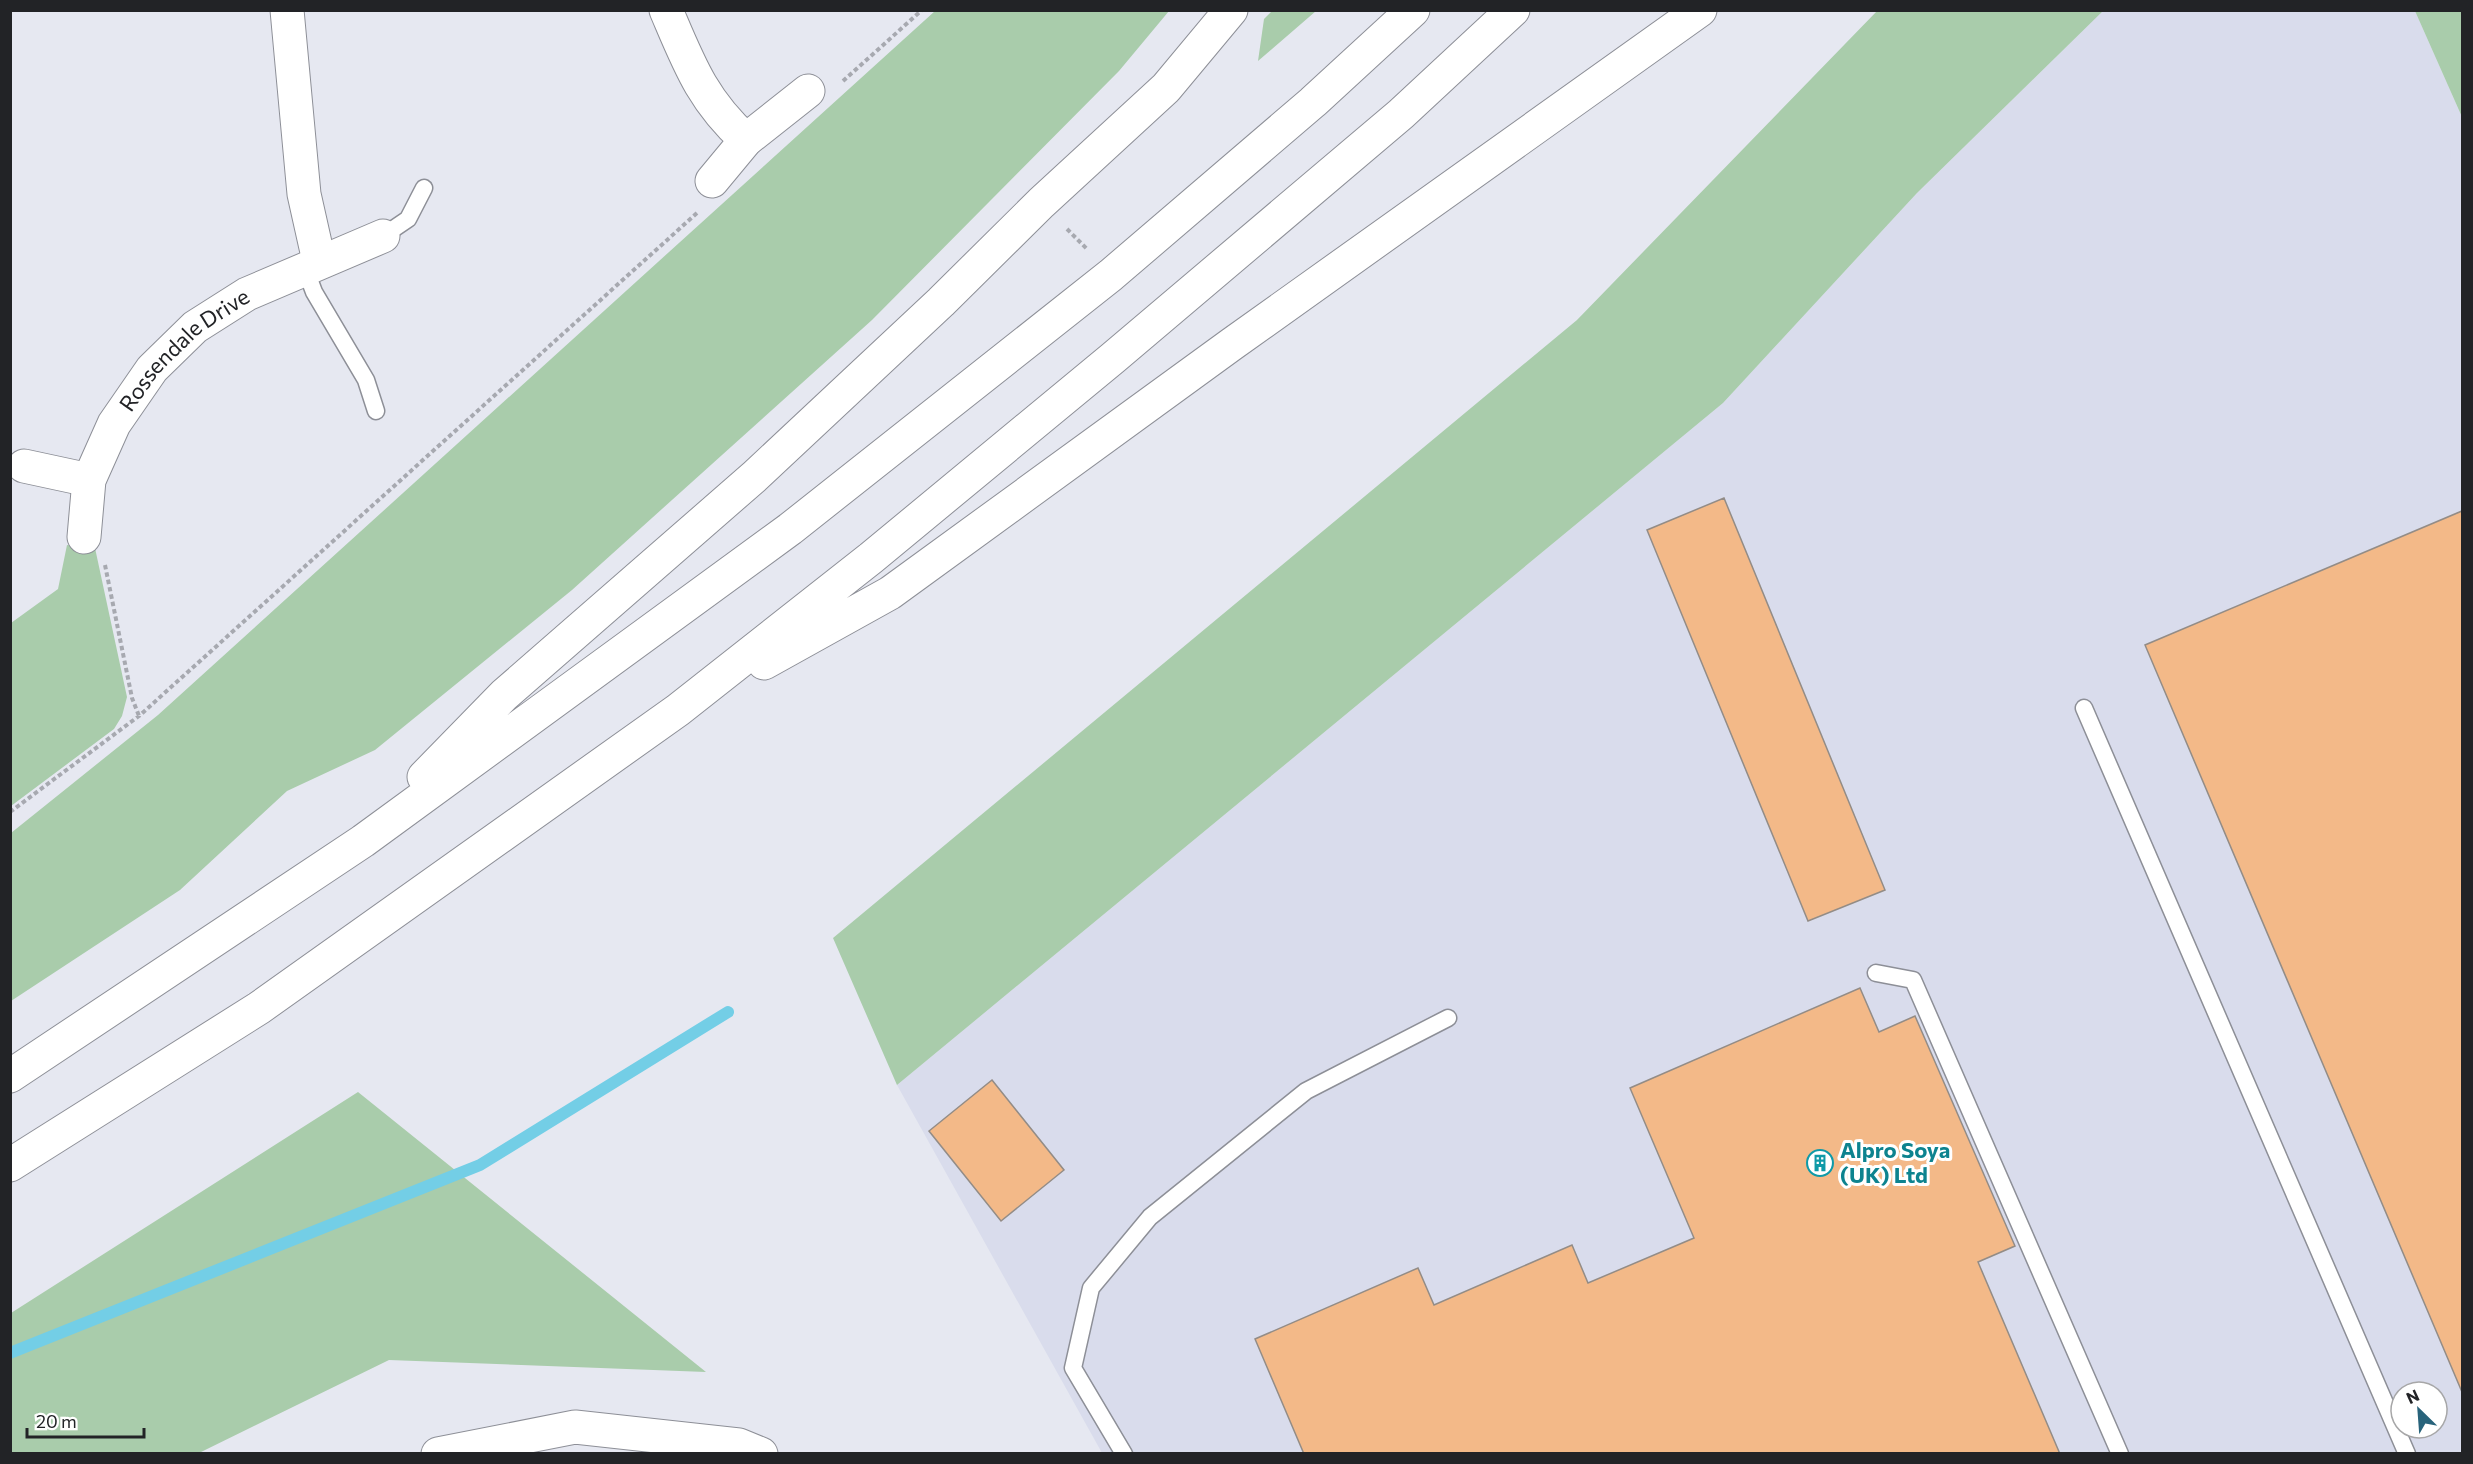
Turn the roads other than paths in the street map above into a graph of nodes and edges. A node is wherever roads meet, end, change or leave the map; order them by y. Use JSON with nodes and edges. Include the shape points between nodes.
{"nodes":[{"id":1,"x":287,"y":10,"type":"edge"},
{"id":2,"x":666,"y":10,"type":"edge"},
{"id":3,"x":1231,"y":10,"type":"edge"},
{"id":4,"x":1413,"y":10,"type":"edge"},
{"id":5,"x":1513,"y":10,"type":"edge"},
{"id":6,"x":1700,"y":10,"type":"edge"},
{"id":7,"x":822,"y":89,"type":"road end"},
{"id":8,"x":746,"y":140,"type":"junction"},
{"id":9,"x":423,"y":188,"type":"dead end"},
{"id":10,"x":708,"y":194,"type":"road end"},
{"id":11,"x":383,"y":236,"type":"joint"},
{"id":12,"x":312,"y":265,"type":"junction"},
{"id":13,"x":376,"y":411,"type":"dead end"},
{"id":14,"x":24,"y":466,"type":"dead end"},
{"id":15,"x":89,"y":480,"type":"junction"},
{"id":16,"x":84,"y":537,"type":"road end"},
{"id":17,"x":2084,"y":708,"type":"dead end"},
{"id":18,"x":678,"y":710,"type":"junction"},
{"id":19,"x":363,"y":842,"type":"junction"},
{"id":20,"x":1876,"y":974,"type":"dead end"},
{"id":21,"x":1448,"y":1018,"type":"dead end"},
{"id":22,"x":10,"y":1076,"type":"edge"},
{"id":23,"x":10,"y":1166,"type":"edge"},
{"id":24,"x":438,"y":1454,"type":"edge"},
{"id":25,"x":761,"y":1454,"type":"edge"},
{"id":26,"x":1124,"y":1454,"type":"edge"},
{"id":27,"x":2120,"y":1454,"type":"edge"},
{"id":28,"x":2407,"y":1454,"type":"edge"}],
"edges":[{"from":1,"to":12,"type":"main road"},
{"from":2,"to":8,"type":"main road","via":[[693,75],[722,118]]},
{"from":3,"to":19,"type":"main road","via":[[1166,87],[754,477],[504,695]]},
{"from":4,"to":19,"type":"main road","via":[[1313,102],[1111,274],[790,529]]},
{"from":5,"to":18,"type":"main road","via":[[1401,114],[1113,358],[871,558]]},
{"from":6,"to":18,"type":"main road","via":[[890,593]]},
{"from":7,"to":8,"type":"main road"},
{"from":8,"to":10,"type":"main road"},
{"from":9,"to":11,"type":"lane","via":[[408,219]]},
{"from":11,"to":12,"type":"main road","name":"Rossendale Drive"},
{"from":12,"to":13,"type":"lane","via":[[314,292],[366,380]]},
{"from":12,"to":15,"type":"main road","name":"Rossendale Drive","via":[[247,294],[195,327],[152,369],[114,424]]},
{"from":14,"to":15,"type":"main road"},
{"from":15,"to":16,"type":"main road","name":"Rossendale Drive"},
{"from":17,"to":28,"type":"lane"},
{"from":18,"to":23,"type":"main road","via":[[259,1008]]},
{"from":19,"to":22,"type":"main road"},
{"from":20,"to":27,"type":"lane","via":[[1913,980]]},
{"from":21,"to":26,"type":"lane","via":[[1306,1091],[1150,1217],[1091,1288],[1073,1368]]},
{"from":24,"to":25,"type":"main road","via":[[574,1427],[739,1445]]}]}
